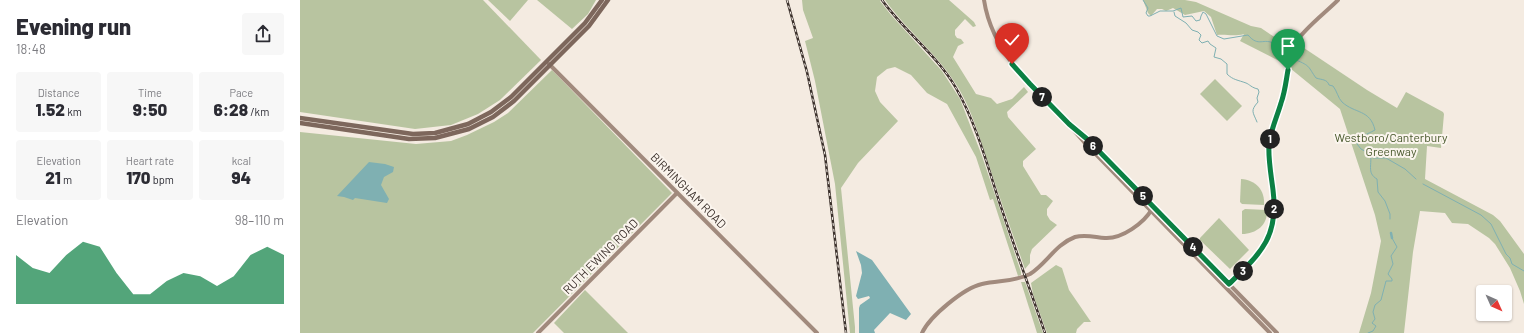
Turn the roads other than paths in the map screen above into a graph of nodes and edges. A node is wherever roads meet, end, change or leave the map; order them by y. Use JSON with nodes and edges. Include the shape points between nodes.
{"nodes":[{"id":1,"x":602,"y":0,"type":"edge"},
{"id":2,"x":608,"y":0,"type":"edge"},
{"id":3,"x":984,"y":0,"type":"edge"},
{"id":4,"x":1338,"y":0,"type":"edge"},
{"id":5,"x":548,"y":63,"type":"junction"},
{"id":6,"x":300,"y":118,"type":"edge"},
{"id":7,"x":300,"y":123,"type":"edge"},
{"id":8,"x":677,"y":193,"type":"junction"},
{"id":9,"x":1153,"y":209,"type":"junction"},
{"id":10,"x":1229,"y":284,"type":"junction"},
{"id":11,"x":1224,"y":286,"type":"junction"},
{"id":12,"x":1228,"y":289,"type":"junction"},
{"id":13,"x":538,"y":333,"type":"edge"},
{"id":14,"x":817,"y":333,"type":"edge"},
{"id":15,"x":922,"y":333,"type":"edge"},
{"id":16,"x":1270,"y":333,"type":"edge"},
{"id":17,"x":1277,"y":333,"type":"edge"}],
"edges":[{"from":1,"to":5,"type":"main road","via":[[588,20]]},
{"from":2,"to":5,"type":"main road","via":[[589,26]]},
{"from":3,"to":9,"type":"street","via":[[992,28],[1012,64],[1072,130]]},
{"from":4,"to":10,"type":"street","via":[[1300,36],[1292,48],[1283,97],[1269,144],[1274,209],[1271,231],[1259,253]]},
{"from":5,"to":6,"type":"main road","via":[[498,108],[472,123],[447,131],[405,134]]},
{"from":5,"to":7,"type":"main road","via":[[517,98],[500,112],[474,127],[448,135],[409,139]]},
{"from":5,"to":8,"type":"street","name":"BIRMINGHAM ROAD"},
{"from":8,"to":13,"type":"street","name":"RUTH EWING ROAD"},
{"from":8,"to":14,"type":"street","name":"BIRMINGHAM ROAD"},
{"from":9,"to":10,"type":"street"},
{"from":9,"to":11,"type":"street"},
{"from":9,"to":15,"type":"street","via":[[1132,230],[1122,236],[1108,238],[1086,235],[1073,238],[1062,244],[1028,274],[1012,281],[983,284],[969,289],[942,310]]},
{"from":10,"to":11,"type":"street"},
{"from":10,"to":12,"type":"street"},
{"from":10,"to":17,"type":"street"},
{"from":11,"to":12,"type":"street"},
{"from":12,"to":16,"type":"street"}]}
